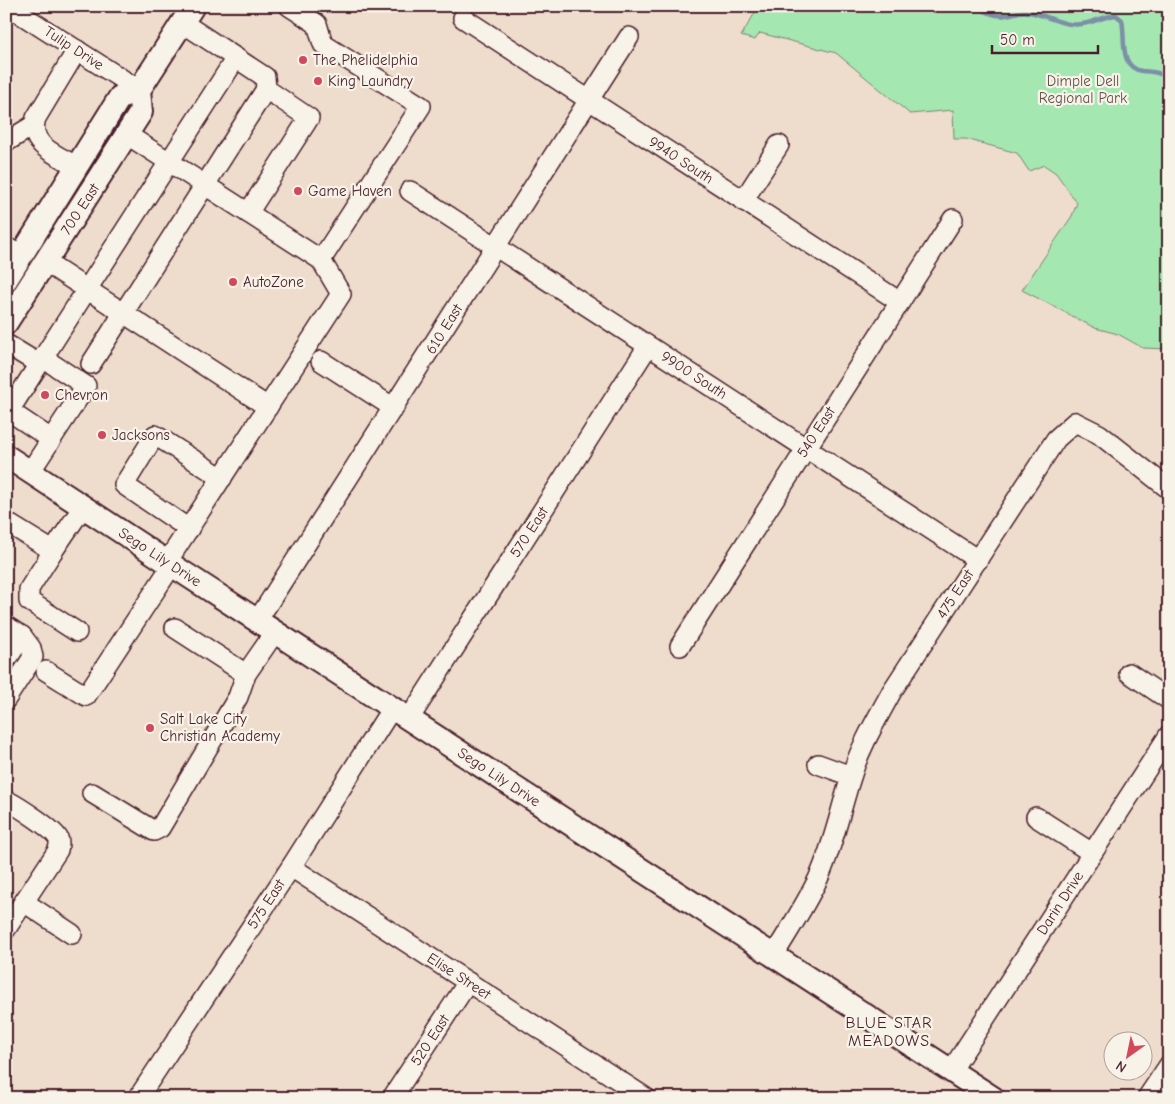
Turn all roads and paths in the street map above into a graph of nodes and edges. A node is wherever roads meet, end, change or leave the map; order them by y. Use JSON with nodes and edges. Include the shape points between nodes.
{"nodes":[{"id":1,"x":289,"y":6,"type":"edge"},
{"id":2,"x":8,"y":7,"type":"edge"},
{"id":3,"x":188,"y":14,"type":"edge"},
{"id":4,"x":462,"y":18,"type":"dead end"},
{"id":5,"x":629,"y":37,"type":"dead end"},
{"id":6,"x":77,"y":50,"type":"junction"},
{"id":7,"x":236,"y":58,"type":"junction"},
{"id":8,"x":266,"y":89,"type":"junction"},
{"id":9,"x":140,"y":90,"type":"junction"},
{"id":10,"x":589,"y":100,"type":"junction"},
{"id":11,"x":34,"y":125,"type":"junction"},
{"id":12,"x":126,"y":134,"type":"junction"},
{"id":13,"x":6,"y":142,"type":"edge"},
{"id":14,"x":779,"y":145,"type":"dead end"},
{"id":15,"x":168,"y":162,"type":"junction"},
{"id":16,"x":76,"y":166,"type":"junction"},
{"id":17,"x":205,"y":186,"type":"junction"},
{"id":18,"x":410,"y":191,"type":"dead end"},
{"id":19,"x":743,"y":201,"type":"junction"},
{"id":20,"x":248,"y":213,"type":"junction"},
{"id":21,"x":953,"y":219,"type":"dead end"},
{"id":22,"x":496,"y":247,"type":"junction"},
{"id":23,"x":14,"y":252,"type":"edge"},
{"id":24,"x":321,"y":260,"type":"junction"},
{"id":25,"x":45,"y":262,"type":"junction"},
{"id":26,"x":6,"y":280,"type":"edge"},
{"id":27,"x":87,"y":289,"type":"junction"},
{"id":28,"x":900,"y":302,"type":"junction"},
{"id":29,"x":124,"y":314,"type":"junction"},
{"id":30,"x":6,"y":323,"type":"edge"},
{"id":31,"x":6,"y":344,"type":"edge"},
{"id":32,"x":648,"y":346,"type":"junction"},
{"id":33,"x":41,"y":361,"type":"junction"},
{"id":34,"x":321,"y":361,"type":"dead end"},
{"id":35,"x":91,"y":364,"type":"dead end"},
{"id":36,"x":268,"y":406,"type":"junction"},
{"id":37,"x":394,"y":408,"type":"junction"},
{"id":38,"x":51,"y":439,"type":"junction"},
{"id":39,"x":806,"y":448,"type":"junction"},
{"id":40,"x":6,"y":456,"type":"edge"},
{"id":41,"x":30,"y":472,"type":"junction"},
{"id":42,"x":222,"y":478,"type":"junction"},
{"id":43,"x":1169,"y":490,"type":"edge"},
{"id":44,"x":83,"y":507,"type":"junction"},
{"id":45,"x":6,"y":522,"type":"edge"},
{"id":46,"x":189,"y":529,"type":"junction"},
{"id":47,"x":53,"y":551,"type":"junction"},
{"id":48,"x":978,"y":560,"type":"junction"},
{"id":49,"x":169,"y":563,"type":"junction"},
{"id":50,"x":6,"y":626,"type":"edge"},
{"id":51,"x":266,"y":626,"type":"junction"},
{"id":52,"x":175,"y":628,"type":"dead end"},
{"id":53,"x":77,"y":632,"type":"dead end"},
{"id":54,"x":22,"y":636,"type":"junction"},
{"id":55,"x":680,"y":646,"type":"dead end"},
{"id":56,"x":9,"y":656,"type":"dead end"},
{"id":57,"x":46,"y":671,"type":"dead end"},
{"id":58,"x":1128,"y":673,"type":"dead end"},
{"id":59,"x":246,"y":674,"type":"junction"},
{"id":60,"x":6,"y":699,"type":"edge"},
{"id":61,"x":1169,"y":700,"type":"edge"},
{"id":62,"x":401,"y":714,"type":"junction"},
{"id":63,"x":1169,"y":735,"type":"edge"},
{"id":64,"x":818,"y":764,"type":"dead end"},
{"id":65,"x":851,"y":776,"type":"junction"},
{"id":66,"x":92,"y":793,"type":"dead end"},
{"id":67,"x":6,"y":800,"type":"edge"},
{"id":68,"x":1036,"y":816,"type":"dead end"},
{"id":69,"x":1092,"y":853,"type":"junction"},
{"id":70,"x":291,"y":867,"type":"junction"},
{"id":71,"x":24,"y":902,"type":"junction"},
{"id":72,"x":6,"y":929,"type":"edge"},
{"id":73,"x":72,"y":934,"type":"dead end"},
{"id":74,"x":774,"y":955,"type":"junction"},
{"id":75,"x":468,"y":982,"type":"junction"},
{"id":76,"x":1169,"y":1065,"type":"edge"},
{"id":77,"x":951,"y":1071,"type":"junction"},
{"id":78,"x":624,"y":1092,"type":"edge"},
{"id":79,"x":138,"y":1098,"type":"edge"},
{"id":80,"x":392,"y":1098,"type":"edge"},
{"id":81,"x":646,"y":1098,"type":"edge"},
{"id":82,"x":993,"y":1098,"type":"edge"},
{"id":83,"x":1148,"y":1098,"type":"edge"}],
"edges":[{"from":1,"to":24,"type":"street","via":[[317,24],[323,44],[421,106]]},
{"from":2,"to":6,"type":"street","name":"Tulip Drive"},
{"from":3,"to":7,"type":"street"},
{"from":3,"to":9,"type":"main road"},
{"from":4,"to":10,"type":"street","name":"9940 South"},
{"from":5,"to":10,"type":"street","name":"610 East"},
{"from":6,"to":9,"type":"street","name":"Tulip Drive"},
{"from":6,"to":11,"type":"street"},
{"from":7,"to":8,"type":"street","via":[[265,77]]},
{"from":7,"to":15,"type":"street"},
{"from":8,"to":17,"type":"street"},
{"from":8,"to":20,"type":"street","via":[[309,118]]},
{"from":9,"to":12,"type":"main road","name":"700 East","via":[[141,112]]},
{"from":9,"to":16,"type":"main road","name":"700 East","via":[[120,97]]},
{"from":10,"to":19,"type":"street","name":"9940 South"},
{"from":10,"to":22,"type":"street","name":"610 East"},
{"from":11,"to":13,"type":"street"},
{"from":11,"to":16,"type":"street","via":[[36,138],[42,147]]},
{"from":12,"to":15,"type":"street"},
{"from":12,"to":25,"type":"main road","name":"700 East"},
{"from":14,"to":19,"type":"street"},
{"from":15,"to":17,"type":"street"},
{"from":15,"to":27,"type":"street"},
{"from":16,"to":23,"type":"main road","name":"700 East"},
{"from":17,"to":20,"type":"street"},
{"from":17,"to":29,"type":"street"},
{"from":18,"to":22,"type":"street","name":"9900 South"},
{"from":19,"to":28,"type":"street","name":"9940 South"},
{"from":20,"to":24,"type":"street"},
{"from":21,"to":28,"type":"street","name":"540 East"},
{"from":22,"to":32,"type":"street","name":"9900 South"},
{"from":22,"to":37,"type":"street","name":"610 East"},
{"from":23,"to":26,"type":"main road","name":"700 East"},
{"from":24,"to":36,"type":"street","via":[[341,294]]},
{"from":25,"to":27,"type":"street"},
{"from":25,"to":30,"type":"main road","name":"700 East"},
{"from":27,"to":29,"type":"street"},
{"from":27,"to":33,"type":"street"},
{"from":28,"to":39,"type":"street","name":"540 East"},
{"from":29,"to":35,"type":"street"},
{"from":29,"to":36,"type":"street"},
{"from":31,"to":33,"type":"street"},
{"from":32,"to":39,"type":"street","name":"9900 South"},
{"from":32,"to":62,"type":"street","name":"570 East"},
{"from":33,"to":38,"type":"street","via":[[9,411]]},
{"from":33,"to":38,"type":"street","via":[[86,386]]},
{"from":34,"to":37,"type":"street"},
{"from":36,"to":42,"type":"street"},
{"from":37,"to":51,"type":"street","name":"610 East"},
{"from":38,"to":41,"type":"street"},
{"from":39,"to":48,"type":"street","name":"9900 South"},
{"from":39,"to":55,"type":"street","name":"540 East"},
{"from":40,"to":41,"type":"main road","name":"Sego Lily Drive"},
{"from":41,"to":44,"type":"main road","name":"Sego Lily Drive"},
{"from":42,"to":46,"type":"street"},
{"from":42,"to":46,"type":"street","via":[[155,435],[124,485]]},
{"from":43,"to":48,"type":"street","name":"475 East","via":[[1099,434],[1075,422],[1056,439]]},
{"from":44,"to":47,"type":"street"},
{"from":44,"to":49,"type":"main road","name":"Sego Lily Drive"},
{"from":45,"to":47,"type":"street"},
{"from":46,"to":49,"type":"street"},
{"from":47,"to":53,"type":"street","via":[[29,589],[29,601]]},
{"from":48,"to":65,"type":"street","name":"475 East","via":[[892,691]]},
{"from":49,"to":51,"type":"main road","name":"Sego Lily Drive"},
{"from":49,"to":57,"type":"street","via":[[86,696]]},
{"from":50,"to":54,"type":"street"},
{"from":51,"to":59,"type":"street","name":"610 East"},
{"from":51,"to":62,"type":"main road","name":"Sego Lily Drive"},
{"from":52,"to":59,"type":"street"},
{"from":54,"to":56,"type":"street"},
{"from":54,"to":60,"type":"street","via":[[32,648],[33,657]]},
{"from":58,"to":61,"type":"street"},
{"from":59,"to":66,"type":"street","name":"610 East","via":[[238,697],[160,828],[154,831]]},
{"from":62,"to":70,"type":"street","name":"575 East"},
{"from":62,"to":74,"type":"main road","name":"Sego Lily Drive"},
{"from":63,"to":69,"type":"street","name":"Darin Drive"},
{"from":64,"to":65,"type":"street"},
{"from":65,"to":74,"type":"street","name":"475 East","via":[[832,844],[818,879]]},
{"from":67,"to":71,"type":"street","via":[[51,830],[60,844]]},
{"from":68,"to":69,"type":"street"},
{"from":69,"to":77,"type":"street","name":"Darin Drive"},
{"from":70,"to":75,"type":"street","name":"Elise Street"},
{"from":70,"to":79,"type":"street","name":"575 East"},
{"from":71,"to":72,"type":"street"},
{"from":71,"to":73,"type":"street"},
{"from":74,"to":77,"type":"main road","name":"Sego Lily Drive"},
{"from":75,"to":78,"type":"street","name":"Elise Street"},
{"from":75,"to":80,"type":"street","name":"520 East"},
{"from":76,"to":83,"type":"street"},
{"from":77,"to":82,"type":"main road","name":"Sego Lily Drive"},
{"from":78,"to":81,"type":"street","name":"Elise Street"}]}
